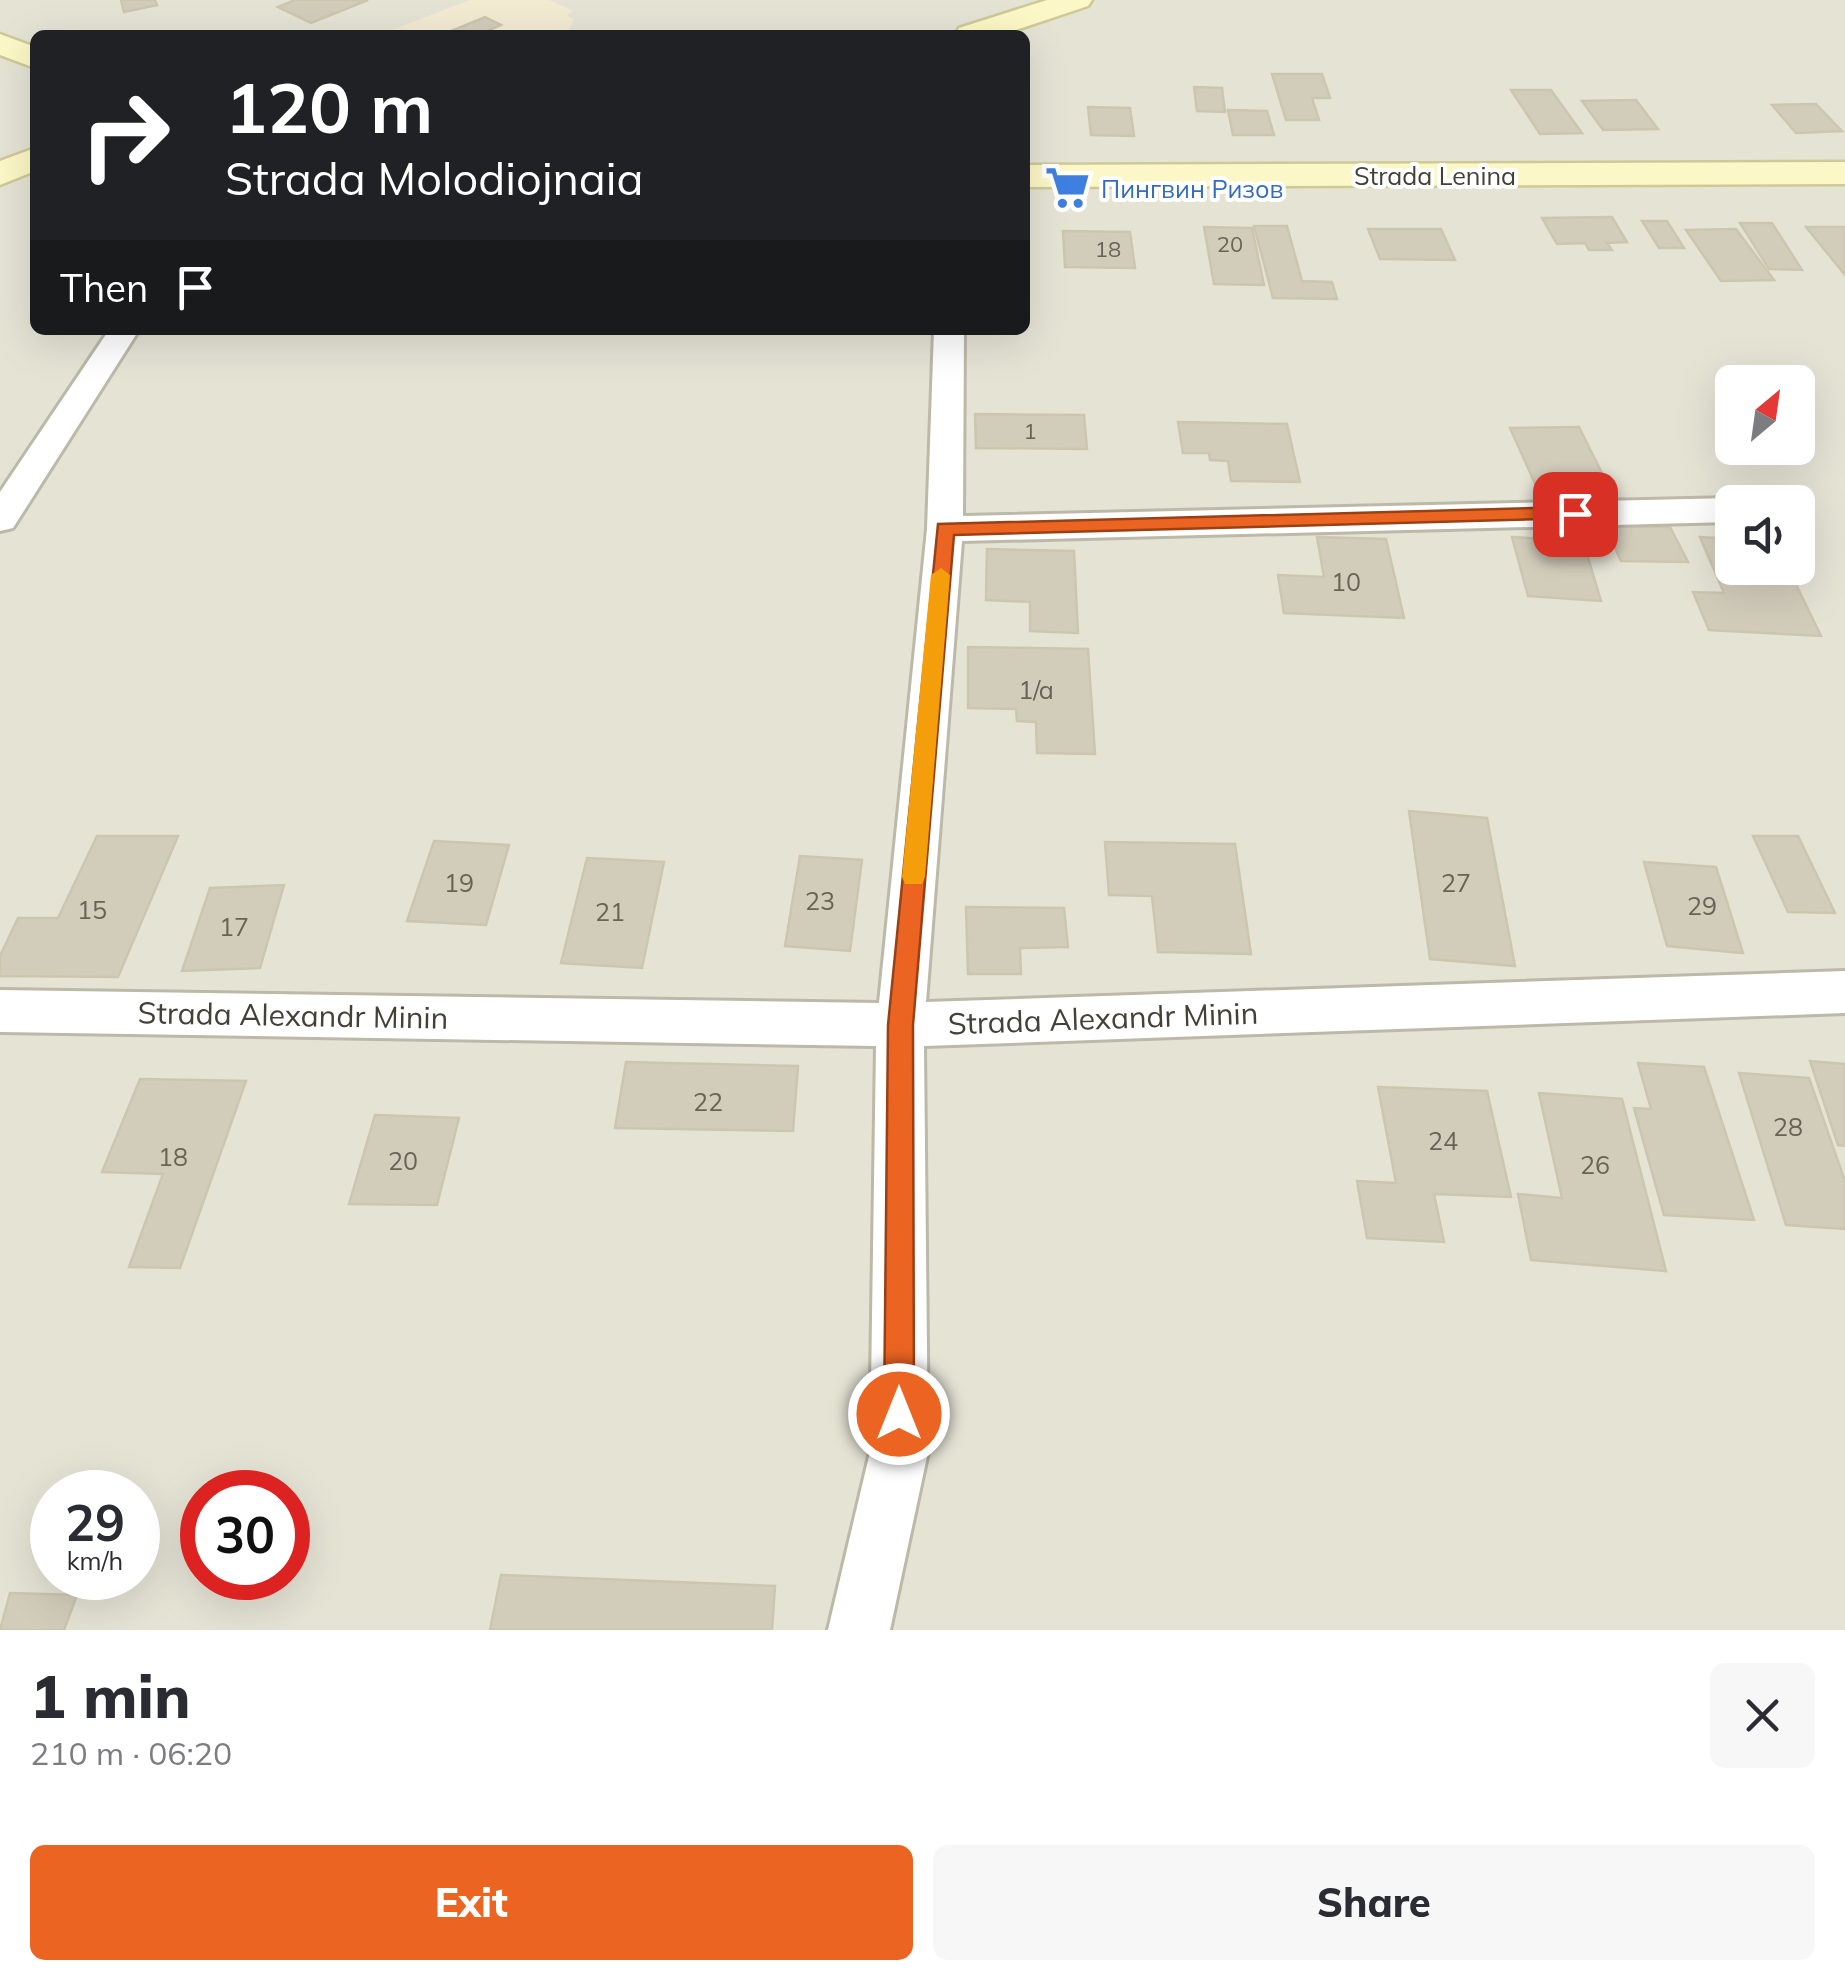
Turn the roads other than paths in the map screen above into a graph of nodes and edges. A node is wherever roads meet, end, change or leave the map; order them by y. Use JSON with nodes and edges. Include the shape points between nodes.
{"nodes":[{"id":1,"x":1077,"y":0,"type":"edge"},
{"id":2,"x":985,"y":30,"type":"edge"},
{"id":3,"x":0,"y":42,"type":"edge"},
{"id":4,"x":30,"y":57,"type":"edge"},
{"id":5,"x":30,"y":165,"type":"edge"},
{"id":6,"x":1845,"y":173,"type":"edge"},
{"id":7,"x":1030,"y":176,"type":"edge"},
{"id":8,"x":6,"y":194,"type":"edge"},
{"id":9,"x":121,"y":335,"type":"edge"},
{"id":10,"x":949,"y":335,"type":"edge"},
{"id":11,"x":1715,"y":510,"type":"edge"},
{"id":12,"x":0,"y":519,"type":"edge"},
{"id":13,"x":945,"y":529,"type":"junction"},
{"id":14,"x":1845,"y":992,"type":"edge"},
{"id":15,"x":0,"y":1011,"type":"edge"},
{"id":16,"x":900,"y":1025,"type":"junction"},
{"id":17,"x":858,"y":1630,"type":"edge"}],
"edges":[{"from":1,"to":2,"type":"street"},
{"from":3,"to":4,"type":"street"},
{"from":5,"to":8,"type":"street"},
{"from":6,"to":7,"type":"street","name":"Strada Lenina"},
{"from":9,"to":12,"type":"street"},
{"from":10,"to":13,"type":"street"},
{"from":11,"to":13,"type":"street"},
{"from":13,"to":16,"type":"street"},
{"from":14,"to":16,"type":"street","name":"Strada Alexandr Minin"},
{"from":15,"to":16,"type":"street","name":"Strada Alexandr Minin"},
{"from":16,"to":17,"type":"street","via":[[898,1452]]}]}
